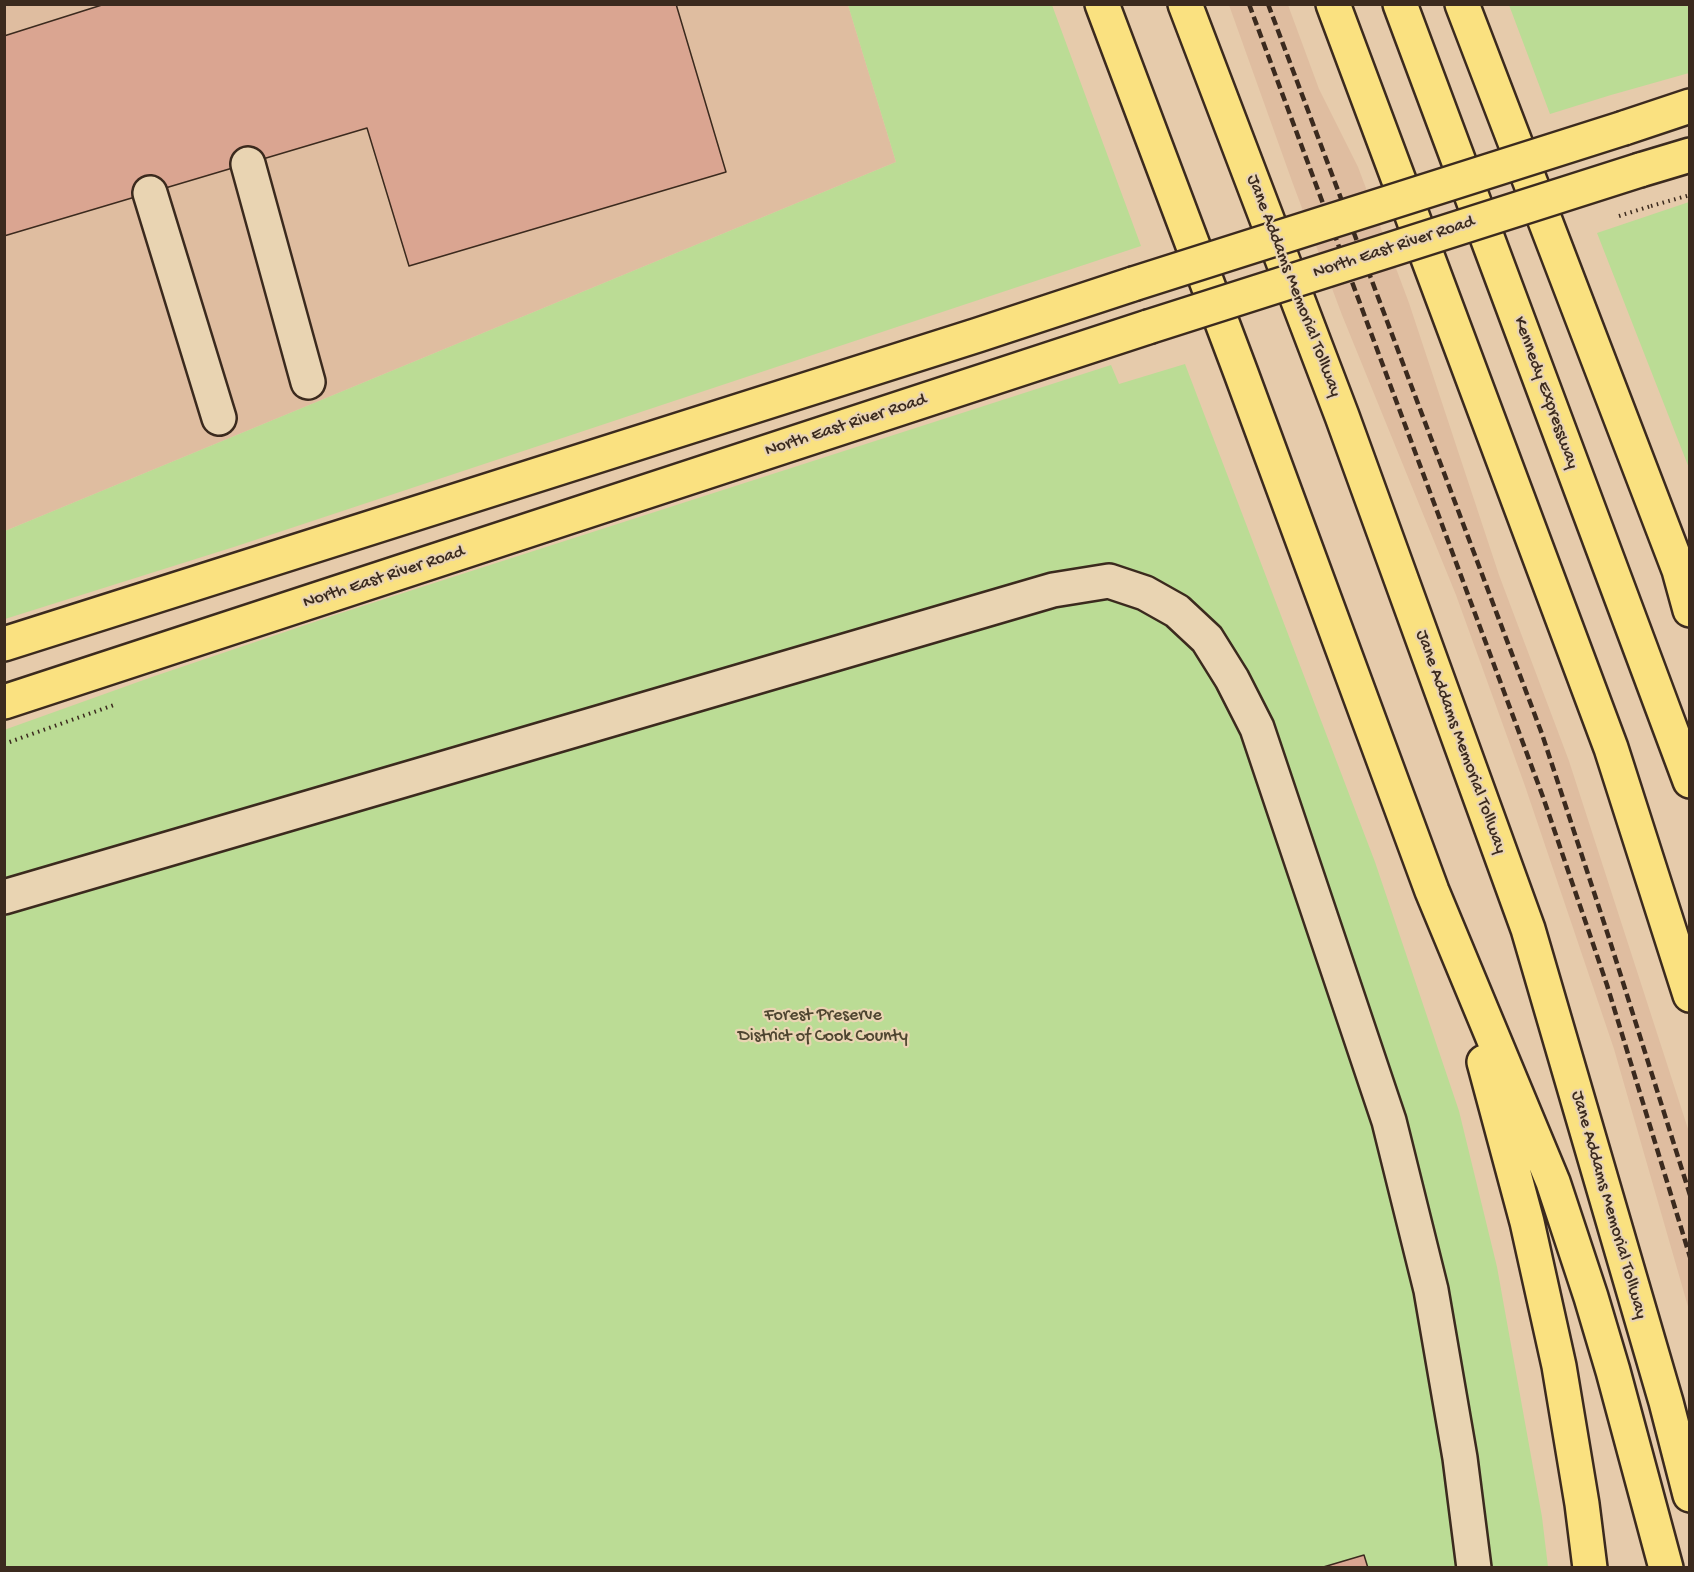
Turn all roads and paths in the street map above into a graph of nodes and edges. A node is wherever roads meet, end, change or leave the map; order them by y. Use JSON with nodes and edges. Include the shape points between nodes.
{"nodes":[{"id":1,"x":1102,"y":4,"type":"edge"},
{"id":2,"x":1185,"y":4,"type":"edge"},
{"id":3,"x":1333,"y":4,"type":"edge"},
{"id":4,"x":1400,"y":4,"type":"edge"},
{"id":5,"x":1462,"y":4,"type":"edge"},
{"id":6,"x":1689,"y":106,"type":"edge"},
{"id":7,"x":1689,"y":155,"type":"edge"},
{"id":8,"x":248,"y":164,"type":"dead end"},
{"id":9,"x":150,"y":193,"type":"dead end"},
{"id":10,"x":1689,"y":195,"type":"edge"},
{"id":11,"x":1651,"y":206,"type":"dead end"},
{"id":12,"x":308,"y":382,"type":"dead end"},
{"id":13,"x":219,"y":418,"type":"dead end"},
{"id":14,"x":1684,"y":581,"type":"edge"},
{"id":15,"x":1689,"y":610,"type":"edge"},
{"id":16,"x":4,"y":644,"type":"edge"},
{"id":17,"x":4,"y":702,"type":"edge"},
{"id":18,"x":1689,"y":781,"type":"edge"},
{"id":19,"x":1432,"y":891,"type":"junction"},
{"id":20,"x":4,"y":897,"type":"edge"},
{"id":21,"x":1689,"y":995,"type":"edge"},
{"id":22,"x":1689,"y":1495,"type":"edge"},
{"id":23,"x":1474,"y":1568,"type":"edge"},
{"id":24,"x":1590,"y":1568,"type":"edge"},
{"id":25,"x":1666,"y":1568,"type":"edge"}],
"edges":[{"from":1,"to":19,"type":"main road"},
{"from":2,"to":22,"type":"main road","name":"Jane Addams Memorial Tollway","via":[[1342,416],[1528,929],[1666,1402]]},
{"from":3,"to":21,"type":"main road","via":[[1611,748]]},
{"from":4,"to":18,"type":"main road","name":"Kennedy Expressway"},
{"from":5,"to":14,"type":"main road"},
{"from":6,"to":16,"type":"main road","bridge":true},
{"from":7,"to":17,"type":"main road","name":"North East River Road","bridge":true,"via":[[1148,327]]},
{"from":8,"to":12,"type":"lane"},
{"from":9,"to":13,"type":"lane"},
{"from":10,"to":11,"type":"path"},
{"from":14,"to":15,"type":"main road"},
{"from":19,"to":24,"type":"main road","via":[[1527,1222],[1559,1366]]},
{"from":19,"to":25,"type":"main road","via":[[1553,1182],[1613,1371]]},
{"from":20,"to":23,"type":"lane","via":[[1053,590],[1109,581],[1145,593],[1177,611],[1207,639],[1257,729],[1389,1121],[1431,1290]]}]}
